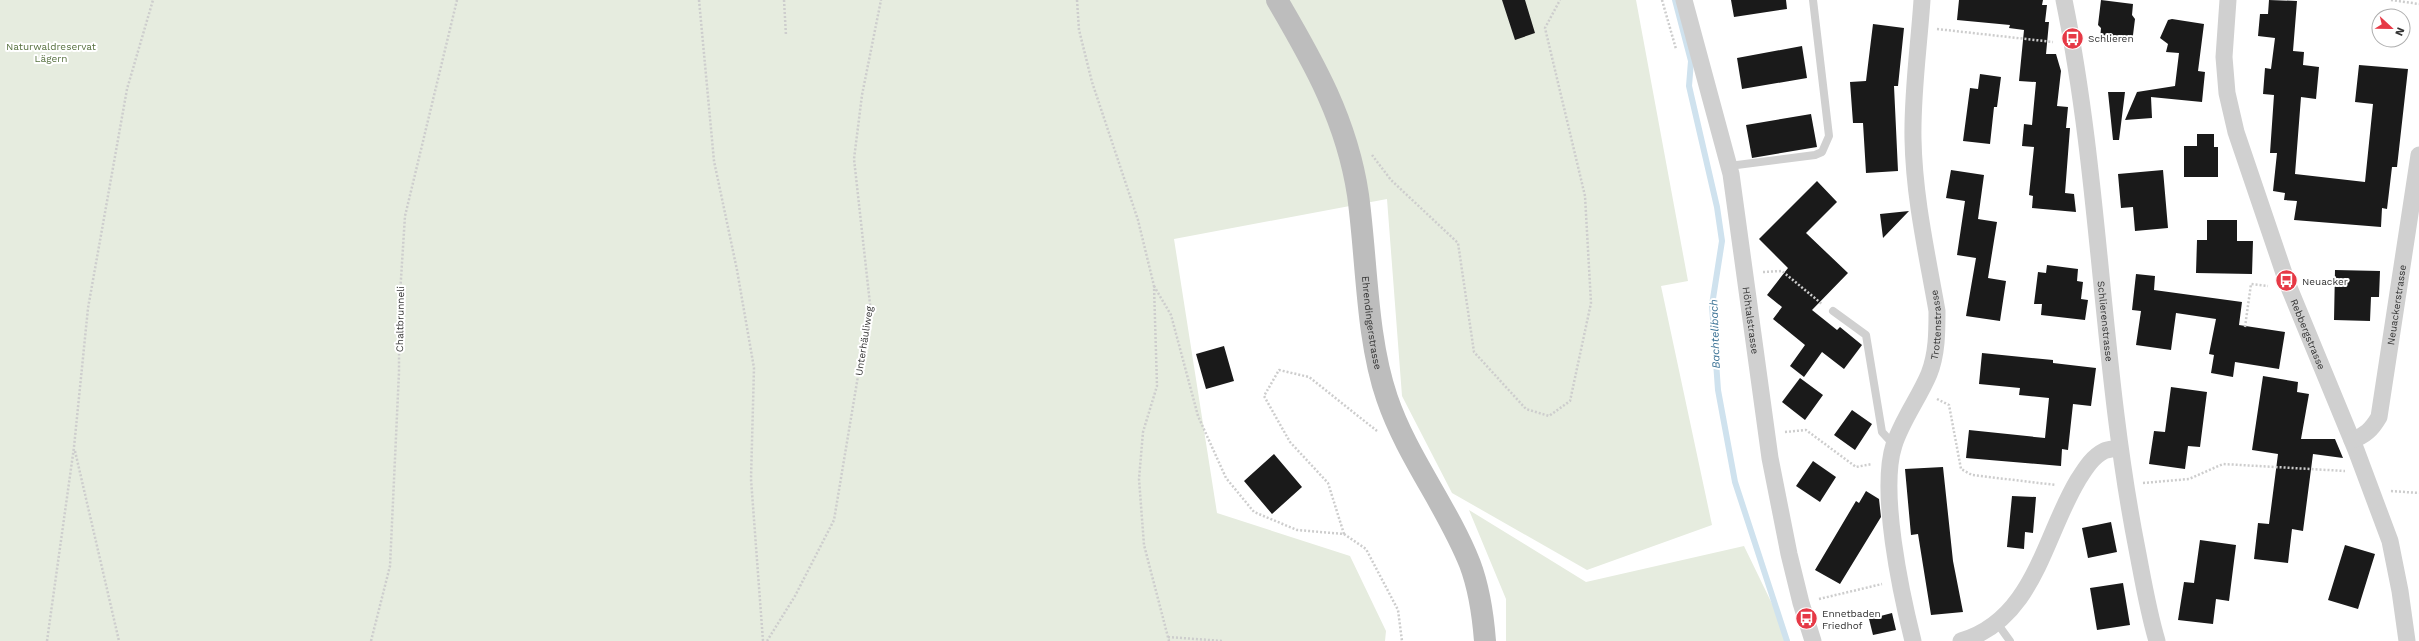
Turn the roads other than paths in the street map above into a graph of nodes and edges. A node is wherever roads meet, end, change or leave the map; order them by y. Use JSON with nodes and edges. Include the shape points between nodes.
{"nodes":[{"id":1,"x":1277,"y":0,"type":"edge"},
{"id":2,"x":1684,"y":0,"type":"edge"},
{"id":3,"x":1813,"y":0,"type":"edge"},
{"id":4,"x":1922,"y":0,"type":"edge"},
{"id":5,"x":2064,"y":0,"type":"edge"},
{"id":6,"x":2228,"y":0,"type":"edge"},
{"id":7,"x":2419,"y":155,"type":"edge"},
{"id":8,"x":1728,"y":166,"type":"junction"},
{"id":9,"x":1833,"y":311,"type":"road end"},
{"id":10,"x":2352,"y":440,"type":"junction"},
{"id":11,"x":1894,"y":444,"type":"junction"},
{"id":12,"x":2119,"y":448,"type":"junction"},
{"id":13,"x":1997,"y":623,"type":"junction"},
{"id":14,"x":1485,"y":641,"type":"edge"},
{"id":15,"x":1813,"y":641,"type":"edge"},
{"id":16,"x":1913,"y":641,"type":"edge"},
{"id":17,"x":1961,"y":641,"type":"edge"},
{"id":18,"x":2010,"y":641,"type":"edge"},
{"id":19,"x":2157,"y":641,"type":"edge"},
{"id":20,"x":2407,"y":641,"type":"edge"}],
"edges":[{"from":1,"to":14,"type":"main road","name":"Ehrendingerstrasse","via":[[1318,70],[1342,130],[1358,193],[1375,348],[1386,397],[1398,428],[1471,565],[1479,597]]},
{"from":2,"to":8,"type":"street","name":"Höhtalstrasse"},
{"from":3,"to":8,"type":"lane","via":[[1829,136],[1822,152]]},
{"from":4,"to":11,"type":"street","name":"Trottenstrasse","via":[[1913,103],[1913,140],[1916,186],[1937,311],[1937,328],[1933,358]]},
{"from":5,"to":12,"type":"street","name":"Schlierenstrasse","via":[[2084,109]]},
{"from":6,"to":10,"type":"street","name":"Rebbergstrasse","via":[[2224,57],[2227,93],[2250,175],[2288,285]]},
{"from":7,"to":10,"type":"street","name":"Neuackerstrasse","via":[[2379,417],[2372,429],[2362,437]]},
{"from":8,"to":15,"type":"street","name":"Höhtalstrasse","via":[[1767,434],[1787,546]]},
{"from":9,"to":11,"type":"lane","via":[[1866,335],[1882,432]]},
{"from":10,"to":20,"type":"street","name":"Rebbergstrasse","via":[[2390,541]]},
{"from":11,"to":16,"type":"street","name":"Trottenstrasse","via":[[1890,461],[1889,493],[1900,580]]},
{"from":12,"to":13,"type":"street","via":[[2104,450],[2090,462],[2074,488],[2029,583],[2017,603]]},
{"from":12,"to":19,"type":"street","name":"Schlierenstrasse","via":[[2124,484]]},
{"from":13,"to":17,"type":"street"},
{"from":13,"to":18,"type":"lane"}]}
